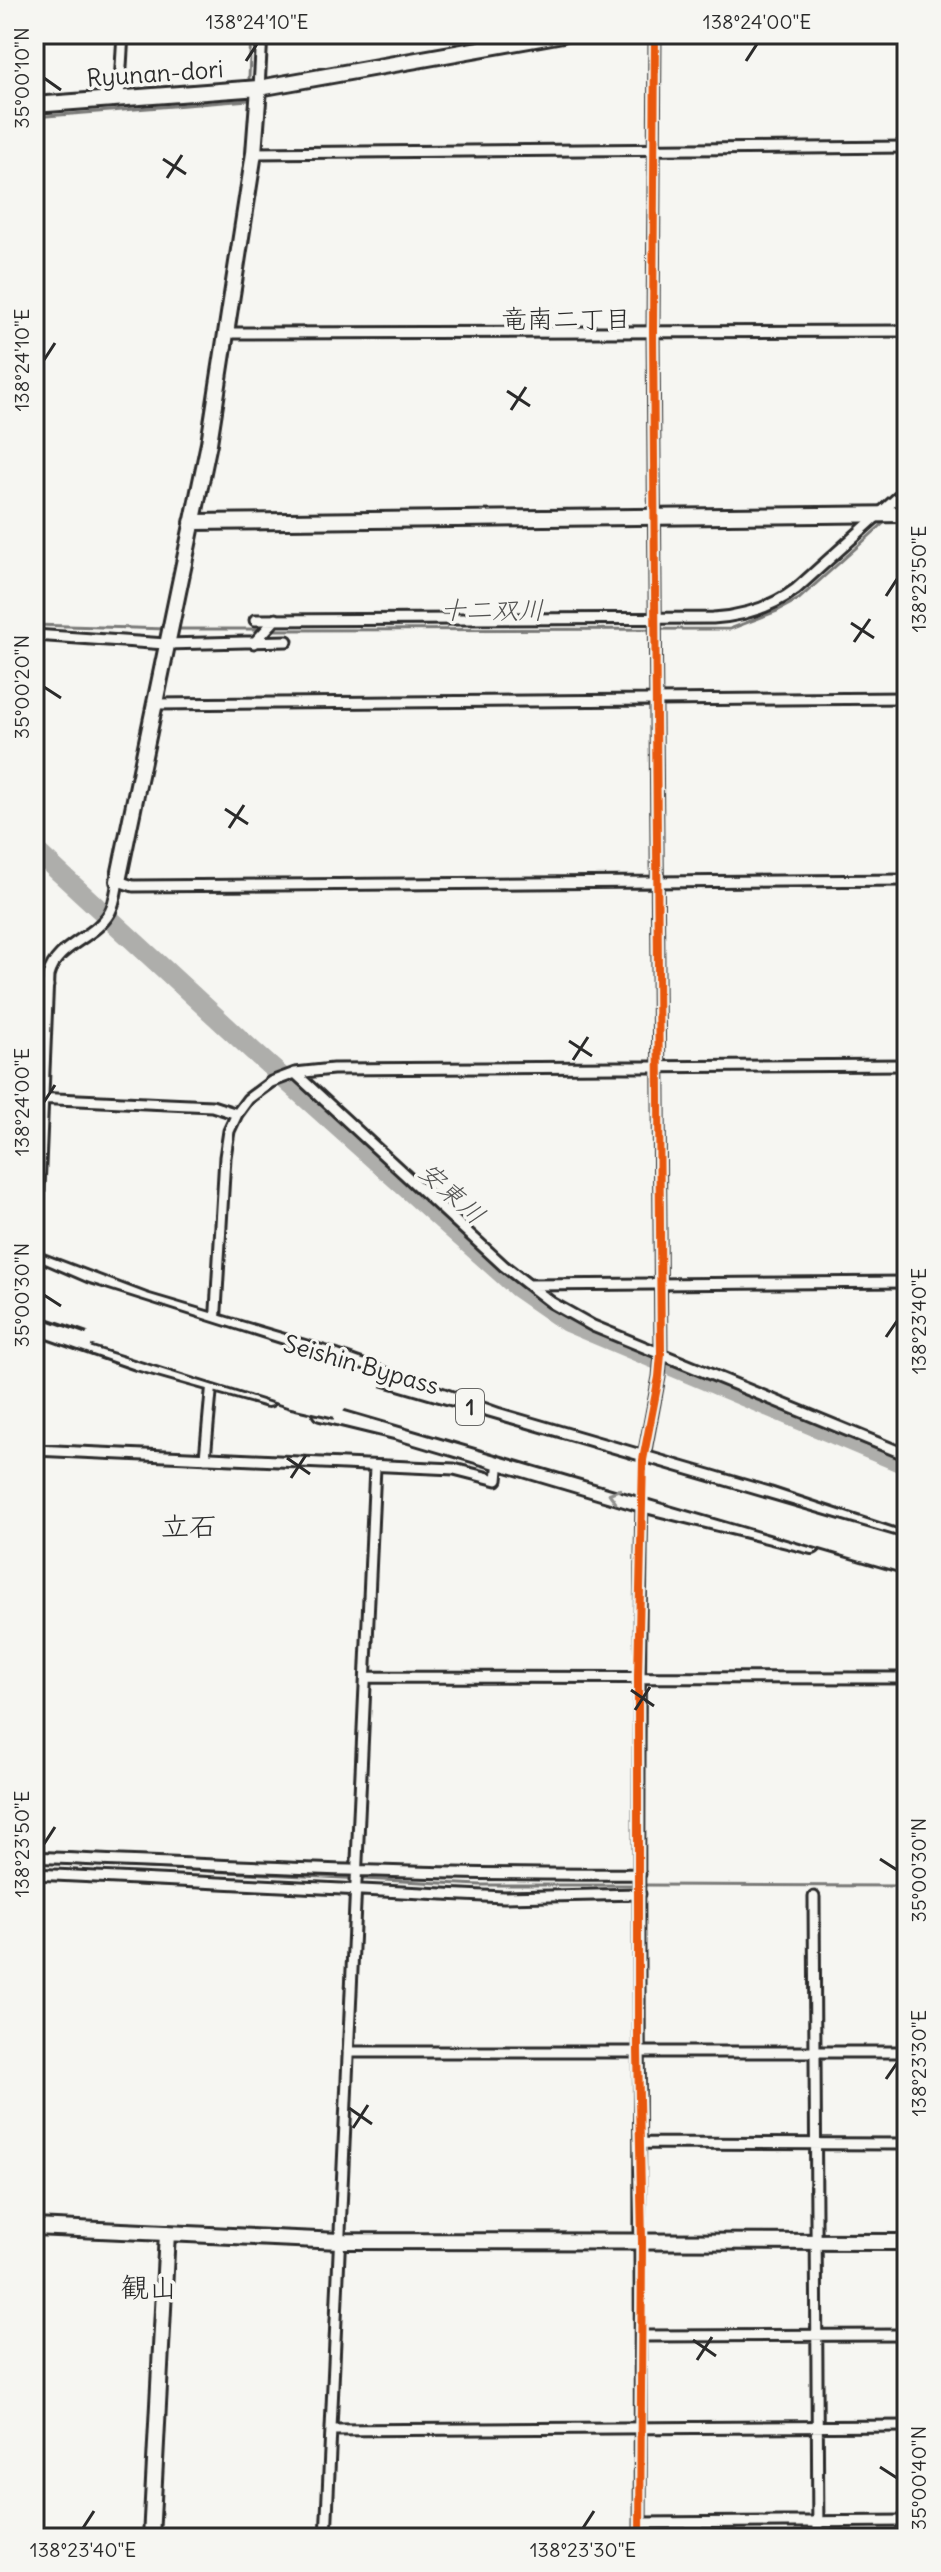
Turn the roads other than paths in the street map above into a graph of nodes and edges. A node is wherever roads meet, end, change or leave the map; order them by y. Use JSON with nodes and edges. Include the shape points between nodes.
{"nodes":[{"id":1,"x":123,"y":34,"type":"edge"},
{"id":2,"x":262,"y":34,"type":"edge"},
{"id":3,"x":563,"y":34,"type":"edge"},
{"id":4,"x":655,"y":34,"type":"edge"},
{"id":5,"x":259,"y":88,"type":"junction"},
{"id":6,"x":119,"y":99,"type":"junction"},
{"id":7,"x":34,"y":105,"type":"edge"},
{"id":8,"x":907,"y":147,"type":"edge"},
{"id":9,"x":655,"y":148,"type":"junction"},
{"id":10,"x":254,"y":153,"type":"junction"},
{"id":11,"x":907,"y":331,"type":"edge"},
{"id":12,"x":653,"y":332,"type":"junction"},
{"id":13,"x":227,"y":333,"type":"junction"},
{"id":14,"x":907,"y":489,"type":"edge"},
{"id":15,"x":881,"y":514,"type":"junction"},
{"id":16,"x":907,"y":514,"type":"edge"},
{"id":17,"x":654,"y":516,"type":"junction"},
{"id":18,"x":192,"y":522,"type":"junction"},
{"id":19,"x":276,"y":619,"type":"junction"},
{"id":20,"x":656,"y":619,"type":"junction"},
{"id":21,"x":255,"y":620,"type":"dead end"},
{"id":22,"x":34,"y":635,"type":"edge"},
{"id":23,"x":168,"y":635,"type":"junction"},
{"id":24,"x":287,"y":641,"type":"dead end"},
{"id":25,"x":254,"y":643,"type":"junction"},
{"id":26,"x":907,"y":698,"type":"edge"},
{"id":27,"x":655,"y":702,"type":"junction"},
{"id":28,"x":154,"y":704,"type":"junction"},
{"id":29,"x":907,"y":880,"type":"edge"},
{"id":30,"x":118,"y":881,"type":"junction"},
{"id":31,"x":659,"y":882,"type":"junction"},
{"id":32,"x":34,"y":985,"type":"edge"},
{"id":33,"x":48,"y":986,"type":"junction"},
{"id":34,"x":907,"y":1065,"type":"edge"},
{"id":35,"x":659,"y":1069,"type":"junction"},
{"id":36,"x":295,"y":1073,"type":"junction"},
{"id":37,"x":39,"y":1099,"type":"edge"},
{"id":38,"x":237,"y":1114,"type":"junction"},
{"id":39,"x":35,"y":1263,"type":"edge"},
{"id":40,"x":907,"y":1282,"type":"edge"},
{"id":41,"x":660,"y":1284,"type":"junction"},
{"id":42,"x":529,"y":1285,"type":"junction"},
{"id":43,"x":34,"y":1287,"type":"edge"},
{"id":44,"x":34,"y":1304,"type":"edge"},
{"id":45,"x":34,"y":1321,"type":"edge"},
{"id":46,"x":215,"y":1323,"type":"junction"},
{"id":47,"x":34,"y":1351,"type":"edge"},
{"id":48,"x":661,"y":1354,"type":"junction"},
{"id":49,"x":212,"y":1383,"type":"junction"},
{"id":50,"x":432,"y":1427,"type":"junction"},
{"id":51,"x":544,"y":1443,"type":"junction"},
{"id":52,"x":34,"y":1450,"type":"edge"},
{"id":53,"x":907,"y":1455,"type":"edge"},
{"id":54,"x":205,"y":1458,"type":"junction"},
{"id":55,"x":499,"y":1459,"type":"junction"},
{"id":56,"x":643,"y":1460,"type":"junction"},
{"id":57,"x":375,"y":1467,"type":"junction"},
{"id":58,"x":642,"y":1503,"type":"junction"},
{"id":59,"x":748,"y":1519,"type":"junction"},
{"id":60,"x":837,"y":1529,"type":"junction"},
{"id":61,"x":907,"y":1542,"type":"edge"},
{"id":62,"x":907,"y":1549,"type":"edge"},
{"id":63,"x":907,"y":1567,"type":"edge"},
{"id":64,"x":907,"y":1576,"type":"edge"},
{"id":65,"x":638,"y":1675,"type":"junction"},
{"id":66,"x":366,"y":1677,"type":"junction"},
{"id":67,"x":907,"y":1678,"type":"edge"},
{"id":68,"x":34,"y":1857,"type":"edge"},
{"id":69,"x":357,"y":1872,"type":"junction"},
{"id":70,"x":34,"y":1874,"type":"edge"},
{"id":71,"x":640,"y":1874,"type":"junction"},
{"id":72,"x":356,"y":1891,"type":"junction"},
{"id":73,"x":640,"y":1894,"type":"junction"},
{"id":74,"x":814,"y":1897,"type":"dead end"},
{"id":75,"x":638,"y":2051,"type":"junction"},
{"id":76,"x":348,"y":2052,"type":"junction"},
{"id":77,"x":814,"y":2052,"type":"junction"},
{"id":78,"x":907,"y":2052,"type":"edge"},
{"id":79,"x":640,"y":2143,"type":"junction"},
{"id":80,"x":814,"y":2144,"type":"junction"},
{"id":81,"x":907,"y":2144,"type":"edge"},
{"id":82,"x":34,"y":2227,"type":"edge"},
{"id":83,"x":167,"y":2233,"type":"junction"},
{"id":84,"x":340,"y":2241,"type":"junction"},
{"id":85,"x":642,"y":2241,"type":"junction"},
{"id":86,"x":817,"y":2242,"type":"junction"},
{"id":87,"x":907,"y":2242,"type":"edge"},
{"id":88,"x":817,"y":2334,"type":"junction"},
{"id":89,"x":907,"y":2335,"type":"edge"},
{"id":90,"x":642,"y":2336,"type":"junction"},
{"id":91,"x":641,"y":2426,"type":"junction"},
{"id":92,"x":816,"y":2426,"type":"junction"},
{"id":93,"x":907,"y":2426,"type":"edge"},
{"id":94,"x":331,"y":2430,"type":"junction"},
{"id":95,"x":907,"y":2521,"type":"edge"},
{"id":96,"x":818,"y":2522,"type":"junction"},
{"id":97,"x":640,"y":2523,"type":"junction"},
{"id":98,"x":151,"y":2538,"type":"edge"},
{"id":99,"x":326,"y":2538,"type":"edge"},
{"id":100,"x":640,"y":2538,"type":"edge"},
{"id":101,"x":818,"y":2538,"type":"edge"}],
"edges":[{"from":1,"to":6,"type":"street"},
{"from":2,"to":5,"type":"street"},
{"from":3,"to":5,"type":"street","name":"Ryunan-dori"},
{"from":4,"to":9,"type":"street"},
{"from":5,"to":6,"type":"street","name":"Ryunan-dori"},
{"from":5,"to":10,"type":"street"},
{"from":6,"to":7,"type":"street","name":"Ryunan-dori"},
{"from":8,"to":9,"type":"street"},
{"from":9,"to":10,"type":"street"},
{"from":9,"to":12,"type":"street"},
{"from":10,"to":13,"type":"street"},
{"from":11,"to":12,"type":"street"},
{"from":12,"to":13,"type":"street"},
{"from":12,"to":17,"type":"street"},
{"from":13,"to":18,"type":"street"},
{"from":14,"to":15,"type":"street"},
{"from":15,"to":16,"type":"street"},
{"from":15,"to":17,"type":"street"},
{"from":15,"to":20,"type":"street","via":[[779,601],[726,617]]},
{"from":17,"to":18,"type":"street"},
{"from":17,"to":20,"type":"street"},
{"from":18,"to":23,"type":"street"},
{"from":19,"to":20,"type":"street"},
{"from":19,"to":21,"type":"street"},
{"from":19,"to":25,"type":"street"},
{"from":20,"to":27,"type":"street"},
{"from":22,"to":23,"type":"street"},
{"from":23,"to":25,"type":"street"},
{"from":23,"to":28,"type":"street"},
{"from":24,"to":25,"type":"street"},
{"from":26,"to":27,"type":"street"},
{"from":27,"to":28,"type":"street"},
{"from":27,"to":31,"type":"street"},
{"from":28,"to":30,"type":"street"},
{"from":29,"to":31,"type":"street"},
{"from":30,"to":31,"type":"street","via":[[133,886]]},
{"from":30,"to":33,"type":"street","via":[[113,908],[56,958]]},
{"from":31,"to":35,"type":"street"},
{"from":32,"to":33,"type":"street"},
{"from":33,"to":37,"type":"street"},
{"from":34,"to":35,"type":"street"},
{"from":35,"to":36,"type":"street"},
{"from":35,"to":41,"type":"street"},
{"from":36,"to":38,"type":"street","via":[[271,1082]]},
{"from":36,"to":42,"type":"street"},
{"from":37,"to":38,"type":"street","via":[[212,1106]]},
{"from":37,"to":39,"type":"street"},
{"from":38,"to":46,"type":"street","via":[[225,1157]]},
{"from":39,"to":46,"type":"highway","number":"1"},
{"from":39,"to":51,"type":"highway","number":"1","bridge":true,"via":[[85,1292],[496,1421]]},
{"from":40,"to":41,"type":"street"},
{"from":41,"to":42,"type":"street"},
{"from":41,"to":48,"type":"street"},
{"from":42,"to":48,"type":"street","via":[[593,1326]]},
{"from":43,"to":51,"type":"highway","name":"Seishin Bypass","number":"1","bridge":true,"via":[[161,1331]]},
{"from":44,"to":50,"type":"highway","name":"Seishin Bypass","number":"1","bridge":true},
{"from":45,"to":47,"type":"street"},
{"from":45,"to":49,"type":"highway","number":"1"},
{"from":45,"to":50,"type":"highway","number":"1","bridge":true,"via":[[292,1399]]},
{"from":46,"to":49,"type":"street"},
{"from":46,"to":56,"type":"highway","number":"1"},
{"from":48,"to":53,"type":"street"},
{"from":48,"to":56,"type":"street"},
{"from":49,"to":54,"type":"street"},
{"from":49,"to":55,"type":"highway","number":"1"},
{"from":50,"to":59,"type":"highway","name":"Seishin Bypass","number":"1","bridge":true},
{"from":51,"to":60,"type":"highway","name":"Seishin Bypass","number":"1","bridge":true},
{"from":52,"to":54,"type":"street"},
{"from":54,"to":57,"type":"street"},
{"from":55,"to":57,"type":"street","via":[[497,1480],[454,1469]]},
{"from":58,"to":55,"type":"highway","number":"1","one_way":true},
{"from":56,"to":58,"type":"street"},
{"from":56,"to":61,"type":"highway","number":"1"},
{"from":57,"to":66,"type":"street"},
{"from":58,"to":63,"type":"highway","number":"1"},
{"from":58,"to":65,"type":"street"},
{"from":59,"to":63,"type":"highway","name":"Seishin Bypass","number":"1","bridge":true},
{"from":59,"to":64,"type":"highway","number":"1","bridge":true,"via":[[808,1545]]},
{"from":60,"to":61,"type":"highway","number":"1","bridge":true},
{"from":60,"to":62,"type":"highway","name":"Seishin Bypass","number":"1","bridge":true},
{"from":65,"to":66,"type":"street"},
{"from":65,"to":67,"type":"street"},
{"from":65,"to":71,"type":"street"},
{"from":66,"to":69,"type":"street"},
{"from":68,"to":69,"type":"street"},
{"from":69,"to":71,"type":"street"},
{"from":69,"to":72,"type":"street"},
{"from":70,"to":72,"type":"street"},
{"from":71,"to":73,"type":"street"},
{"from":72,"to":73,"type":"street","via":[[504,1897]]},
{"from":72,"to":76,"type":"street"},
{"from":73,"to":75,"type":"street"},
{"from":74,"to":77,"type":"street"},
{"from":75,"to":76,"type":"street"},
{"from":75,"to":77,"type":"street"},
{"from":75,"to":79,"type":"street"},
{"from":76,"to":84,"type":"street"},
{"from":77,"to":78,"type":"street"},
{"from":77,"to":80,"type":"street"},
{"from":79,"to":80,"type":"street"},
{"from":79,"to":85,"type":"street"},
{"from":80,"to":81,"type":"street"},
{"from":80,"to":86,"type":"street"},
{"from":82,"to":83,"type":"street"},
{"from":83,"to":84,"type":"street"},
{"from":83,"to":98,"type":"street"},
{"from":84,"to":85,"type":"street"},
{"from":84,"to":94,"type":"street"},
{"from":85,"to":86,"type":"street"},
{"from":85,"to":90,"type":"street"},
{"from":86,"to":87,"type":"street"},
{"from":86,"to":88,"type":"street"},
{"from":88,"to":89,"type":"street"},
{"from":88,"to":90,"type":"street"},
{"from":88,"to":92,"type":"street"},
{"from":90,"to":91,"type":"street"},
{"from":91,"to":92,"type":"street"},
{"from":91,"to":94,"type":"street"},
{"from":91,"to":97,"type":"street"},
{"from":92,"to":93,"type":"street"},
{"from":92,"to":96,"type":"street"},
{"from":94,"to":99,"type":"street"},
{"from":95,"to":96,"type":"street"},
{"from":96,"to":97,"type":"street"},
{"from":96,"to":101,"type":"street"},
{"from":97,"to":100,"type":"street"}]}
